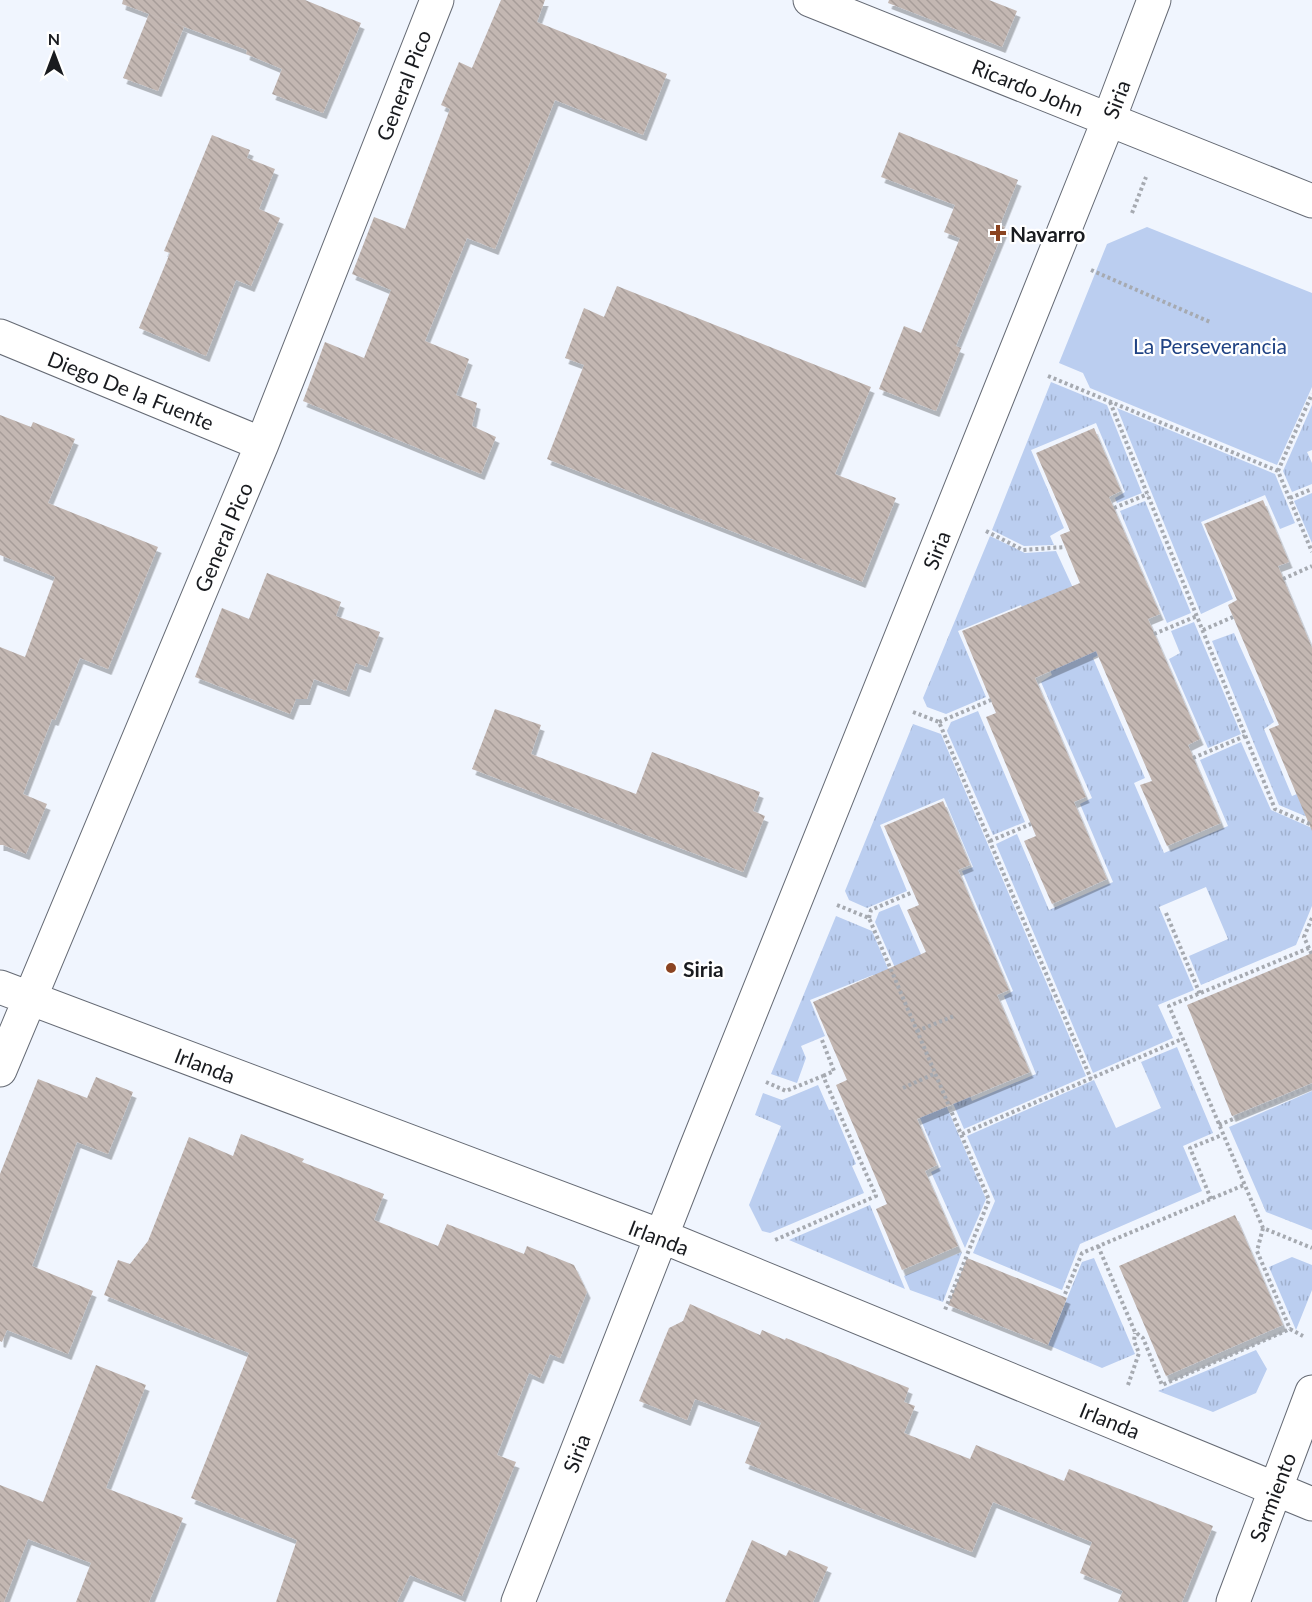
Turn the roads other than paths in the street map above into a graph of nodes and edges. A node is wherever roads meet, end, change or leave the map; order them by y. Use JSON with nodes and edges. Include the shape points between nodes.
{"nodes":[{"id":1,"x":437,"y":0,"type":"edge"},
{"id":2,"x":810,"y":0,"type":"edge"},
{"id":3,"x":1154,"y":0,"type":"edge"},
{"id":4,"x":1109,"y":119,"type":"junction"},
{"id":5,"x":1312,"y":201,"type":"edge"},
{"id":6,"x":0,"y":336,"type":"edge"},
{"id":7,"x":262,"y":444,"type":"junction"},
{"id":8,"x":14,"y":993,"type":"edge"},
{"id":9,"x":0,"y":1070,"type":"edge"},
{"id":10,"x":661,"y":1236,"type":"junction"},
{"id":11,"x":1312,"y":1392,"type":"edge"},
{"id":12,"x":1276,"y":1488,"type":"junction"},
{"id":13,"x":1312,"y":1504,"type":"edge"},
{"id":14,"x":518,"y":1602,"type":"edge"},
{"id":15,"x":1233,"y":1602,"type":"edge"}],
"edges":[{"from":1,"to":7,"type":"street","name":"General Pico"},
{"from":2,"to":4,"type":"street","name":"Ricardo John"},
{"from":3,"to":4,"type":"street","name":"Siria"},
{"from":4,"to":5,"type":"street","name":"Ricardo John"},
{"from":4,"to":10,"type":"street","name":"Siria"},
{"from":6,"to":7,"type":"street","name":"Diego De la Fuente"},
{"from":7,"to":8,"type":"street","name":"General Pico"},
{"from":8,"to":9,"type":"street","name":"General Pico"},
{"from":8,"to":10,"type":"street","name":"Irlanda"},
{"from":10,"to":12,"type":"street","name":"Irlanda"},
{"from":10,"to":14,"type":"street","name":"Siria"},
{"from":11,"to":12,"type":"street","name":"Sarmiento"},
{"from":12,"to":13,"type":"street","name":"Irlanda"},
{"from":12,"to":15,"type":"street","name":"Sarmiento"}]}
